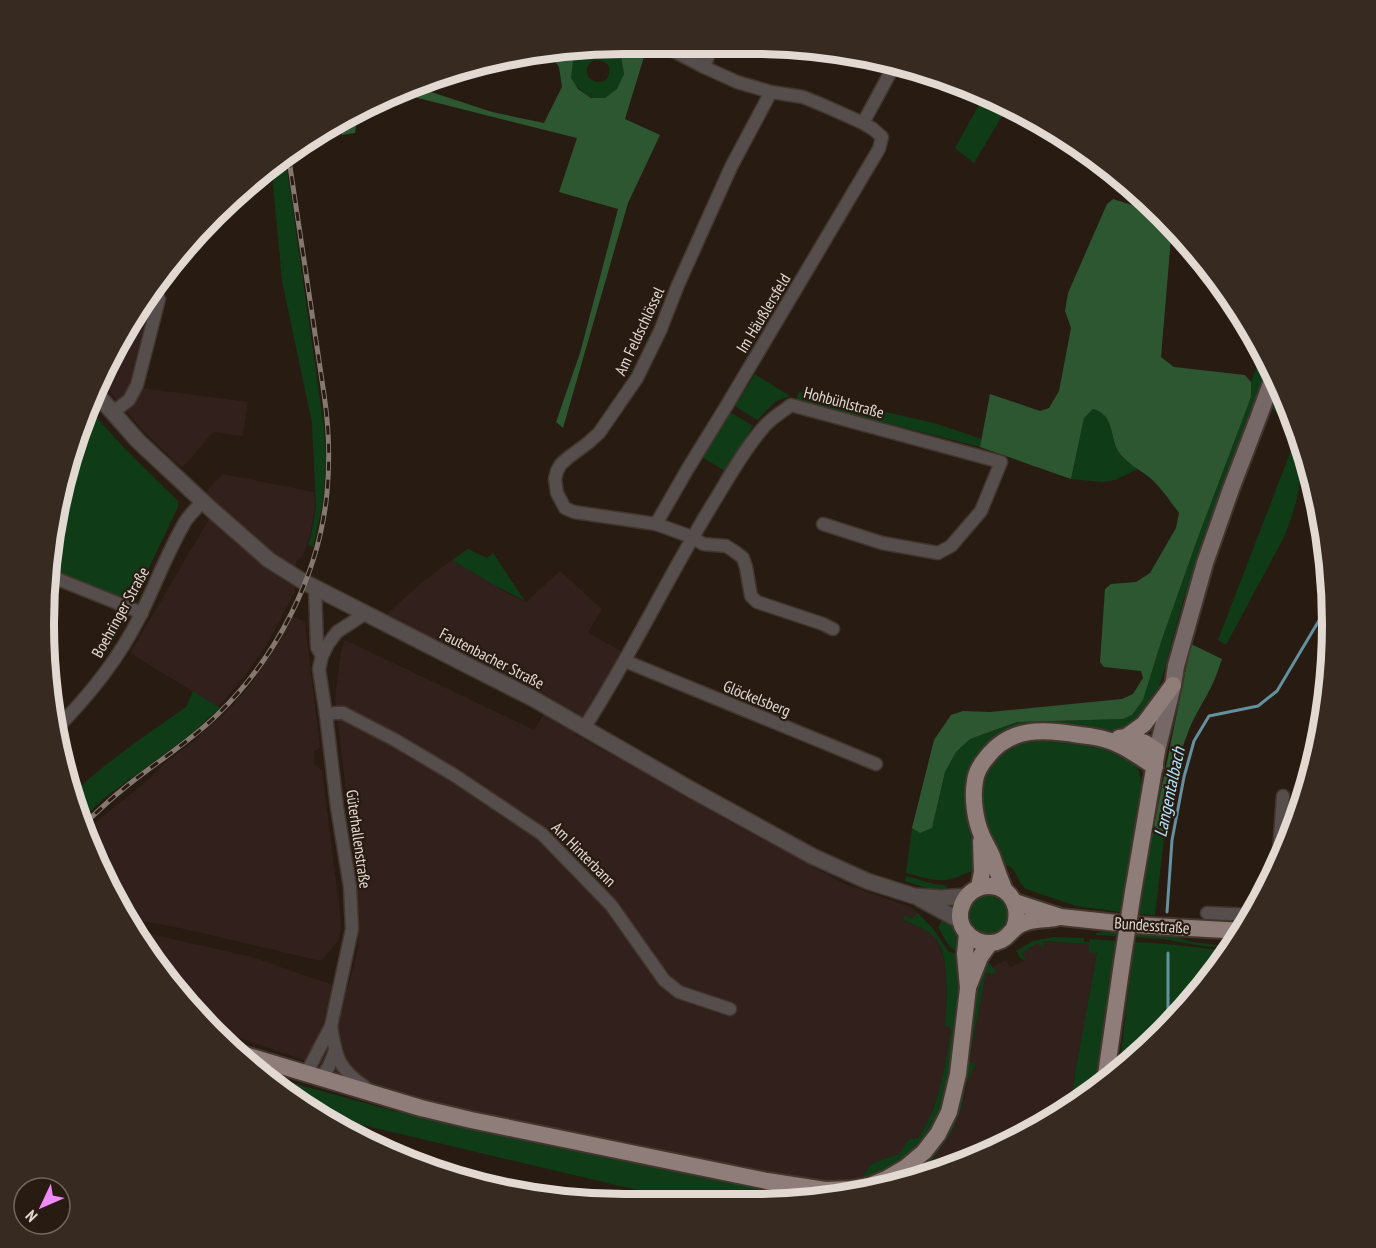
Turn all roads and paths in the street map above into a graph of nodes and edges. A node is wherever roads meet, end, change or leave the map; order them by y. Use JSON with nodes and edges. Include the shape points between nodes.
{"nodes":[{"id":1,"x":679,"y":54,"type":"edge"},
{"id":2,"x":709,"y":54,"type":"edge"},
{"id":3,"x":704,"y":67,"type":"junction"},
{"id":4,"x":891,"y":71,"type":"edge"},
{"id":5,"x":771,"y":92,"type":"junction"},
{"id":6,"x":863,"y":123,"type":"junction"},
{"id":7,"x":159,"y":299,"type":"dead end"},
{"id":8,"x":1270,"y":386,"type":"edge"},
{"id":9,"x":101,"y":398,"type":"edge"},
{"id":10,"x":113,"y":412,"type":"junction"},
{"id":11,"x":203,"y":501,"type":"junction"},
{"id":12,"x":656,"y":524,"type":"junction"},
{"id":13,"x":823,"y":524,"type":"dead end"},
{"id":14,"x":692,"y":537,"type":"junction"},
{"id":15,"x":56,"y":578,"type":"edge"},
{"id":16,"x":315,"y":588,"type":"junction"},
{"id":17,"x":142,"y":613,"type":"junction"},
{"id":18,"x":366,"y":613,"type":"junction"},
{"id":19,"x":833,"y":629,"type":"dead end"},
{"id":20,"x":322,"y":656,"type":"junction"},
{"id":21,"x":625,"y":661,"type":"junction"},
{"id":22,"x":1173,"y":685,"type":"junction"},
{"id":23,"x":326,"y":715,"type":"junction"},
{"id":24,"x":63,"y":722,"type":"edge"},
{"id":25,"x":584,"y":728,"type":"junction"},
{"id":26,"x":1126,"y":736,"type":"junction"},
{"id":27,"x":1108,"y":740,"type":"junction"},
{"id":28,"x":1156,"y":759,"type":"junction"},
{"id":29,"x":876,"y":764,"type":"dead end"},
{"id":30,"x":1282,"y":796,"type":"dead end"},
{"id":31,"x":981,"y":834,"type":"junction"},
{"id":32,"x":1279,"y":841,"type":"edge"},
{"id":33,"x":973,"y":892,"type":"junction"},
{"id":34,"x":914,"y":896,"type":"junction"},
{"id":35,"x":1010,"y":897,"type":"junction"},
{"id":36,"x":1207,"y":913,"type":"dead end"},
{"id":37,"x":1242,"y":915,"type":"edge"},
{"id":38,"x":1061,"y":917,"type":"junction"},
{"id":39,"x":964,"y":927,"type":"junction"},
{"id":40,"x":1014,"y":928,"type":"junction"},
{"id":41,"x":1231,"y":933,"type":"edge"},
{"id":42,"x":990,"y":943,"type":"junction"},
{"id":43,"x":968,"y":988,"type":"junction"},
{"id":44,"x":730,"y":1009,"type":"dead end"},
{"id":45,"x":331,"y":1026,"type":"junction"},
{"id":46,"x":335,"y":1051,"type":"junction"},
{"id":47,"x":254,"y":1058,"type":"edge"},
{"id":48,"x":1107,"y":1070,"type":"edge"},
{"id":49,"x":314,"y":1076,"type":"junction"},
{"id":50,"x":377,"y":1095,"type":"junction"},
{"id":51,"x":889,"y":1177,"type":"edge"},
{"id":52,"x":822,"y":1189,"type":"edge"}],
"edges":[{"from":1,"to":3,"type":"street"},
{"from":2,"to":3,"type":"street"},
{"from":3,"to":5,"type":"street"},
{"from":4,"to":6,"type":"street"},
{"from":5,"to":6,"type":"street","via":[[803,97]]},
{"from":5,"to":12,"type":"street","name":"Am Feldschlössel","via":[[731,167],[637,378],[599,433],[561,464],[555,479],[561,503],[574,513]]},
{"from":6,"to":12,"type":"street","name":"Im Häußlersfeld","via":[[882,137],[879,149]]},
{"from":7,"to":10,"type":"street","via":[[137,385],[129,400]]},
{"from":8,"to":22,"type":"main road","via":[[1205,563]]},
{"from":9,"to":10,"type":"street","name":"Fautenbacher Straße"},
{"from":10,"to":11,"type":"street","name":"Fautenbacher Straße","via":[[138,441]]},
{"from":11,"to":16,"type":"street","name":"Fautenbacher Straße","via":[[269,560]]},
{"from":11,"to":17,"type":"street","name":"Boehringer Straße","via":[[186,520]]},
{"from":12,"to":14,"type":"street","name":"Am Feldschlössel"},
{"from":13,"to":14,"type":"street","name":"Hohbühlstraße","via":[[882,543],[938,553],[951,546],[981,511],[1001,462],[791,405],[764,427]]},
{"from":14,"to":19,"type":"street","name":"Am Feldschlössel","via":[[703,544],[726,546],[743,558],[751,596],[757,602]]},
{"from":14,"to":21,"type":"street","name":"Hohbühlstraße"},
{"from":15,"to":17,"type":"street"},
{"from":16,"to":18,"type":"street","name":"Fautenbacher Straße"},
{"from":16,"to":20,"type":"street","name":"Güterhallenstraße","via":[[317,647]]},
{"from":17,"to":24,"type":"street","name":"Boehringer Straße","via":[[108,669]]},
{"from":18,"to":20,"type":"street","via":[[337,632]]},
{"from":18,"to":25,"type":"street","name":"Fautenbacher Straße"},
{"from":20,"to":23,"type":"street","name":"Güterhallenstraße","via":[[319,669]]},
{"from":21,"to":25,"type":"street","name":"Hohbühlstraße"},
{"from":21,"to":29,"type":"street","name":"Glöckelsberg"},
{"from":22,"to":26,"type":"main road","via":[[1144,724]]},
{"from":22,"to":28,"type":"main road"},
{"from":23,"to":44,"type":"street","name":"Am Hinterbann","via":[[343,713],[395,740],[542,834],[611,905],[664,980],[679,992]]},
{"from":23,"to":45,"type":"street","name":"Güterhallenstraße","via":[[350,887],[352,929]]},
{"from":25,"to":34,"type":"street","name":"Fautenbacher Straße","via":[[812,856],[867,881]]},
{"from":26,"to":27,"type":"main road"},
{"from":26,"to":28,"type":"main road","via":[[1145,743]]},
{"from":27,"to":28,"type":"main road","via":[[1141,757]]},
{"from":27,"to":31,"type":"main road","via":[[1035,730],[1004,741],[988,755],[975,780],[974,801]]},
{"from":28,"to":48,"type":"main road","bridge":true},
{"from":30,"to":32,"type":"street"},
{"from":31,"to":33,"type":"main road","via":[[982,872]]},
{"from":31,"to":35,"type":"main road"},
{"from":33,"to":34,"type":"street","name":"Fautenbacher Straße","via":[[941,898]]},
{"from":33,"to":35,"type":"main road","via":[[997,887]]},
{"from":33,"to":39,"type":"main road","via":[[962,904]]},
{"from":34,"to":39,"type":"street","name":"Fautenbacher Straße"},
{"from":35,"to":38,"type":"main road"},
{"from":35,"to":40,"type":"main road","via":[[1017,915]]},
{"from":36,"to":37,"type":"street"},
{"from":38,"to":40,"type":"main road"},
{"from":38,"to":41,"type":"main road","name":"Bundesstraße"},
{"from":39,"to":42,"type":"main road","via":[[973,939]]},
{"from":39,"to":43,"type":"main road"},
{"from":40,"to":42,"type":"main road","via":[[1004,939]]},
{"from":42,"to":43,"type":"main road"},
{"from":43,"to":51,"type":"main road","via":[[958,1074],[948,1112],[924,1152]]},
{"from":45,"to":46,"type":"street","name":"Güterhallenstraße"},
{"from":45,"to":49,"type":"street","name":"Güterhallenstraße"},
{"from":46,"to":49,"type":"street","via":[[329,1066]]},
{"from":46,"to":50,"type":"street","name":"Güterhallenstraße","via":[[350,1077]]},
{"from":47,"to":49,"type":"main road"},
{"from":49,"to":50,"type":"main road"},
{"from":50,"to":52,"type":"main road","via":[[471,1120]]}]}
